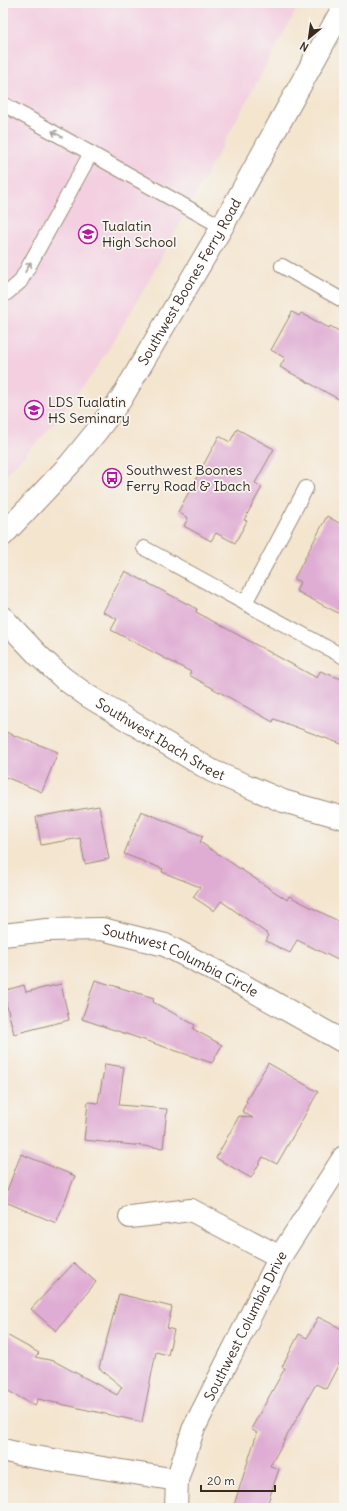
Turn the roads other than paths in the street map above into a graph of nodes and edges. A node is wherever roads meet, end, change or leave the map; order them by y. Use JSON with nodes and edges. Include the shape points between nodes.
{"nodes":[{"id":1,"x":344,"y":6,"type":"edge"},
{"id":2,"x":3,"y":104,"type":"edge"},
{"id":3,"x":91,"y":152,"type":"junction"},
{"id":4,"x":222,"y":228,"type":"junction"},
{"id":5,"x":282,"y":266,"type":"dead end"},
{"id":6,"x":3,"y":295,"type":"edge"},
{"id":7,"x":344,"y":301,"type":"edge"},
{"id":8,"x":306,"y":488,"type":"dead end"},
{"id":9,"x":3,"y":535,"type":"edge"},
{"id":10,"x":144,"y":548,"type":"dead end"},
{"id":11,"x":245,"y":603,"type":"junction"},
{"id":12,"x":3,"y":618,"type":"edge"},
{"id":13,"x":344,"y":658,"type":"edge"},
{"id":14,"x":344,"y":818,"type":"edge"},
{"id":15,"x":3,"y":935,"type":"edge"},
{"id":16,"x":344,"y":1042,"type":"edge"},
{"id":17,"x":344,"y":1156,"type":"edge"},
{"id":18,"x":130,"y":1217,"type":"dead end"},
{"id":19,"x":280,"y":1257,"type":"junction"},
{"id":20,"x":3,"y":1450,"type":"edge"},
{"id":21,"x":177,"y":1480,"type":"junction"},
{"id":22,"x":176,"y":1508,"type":"edge"}],
"edges":[{"from":1,"to":4,"type":"street","name":"Southwest Boones Ferry Road"},
{"from":3,"to":2,"type":"lane","one_way":true},
{"from":3,"to":4,"type":"lane"},
{"from":6,"to":3,"type":"lane","one_way":true,"via":[[20,282]]},
{"from":4,"to":9,"type":"street","name":"Southwest Boones Ferry Road","via":[[121,399],[70,464]]},
{"from":5,"to":7,"type":"lane"},
{"from":8,"to":11,"type":"lane"},
{"from":10,"to":11,"type":"lane"},
{"from":11,"to":13,"type":"lane"},
{"from":12,"to":14,"type":"street","name":"Southwest Ibach Street","via":[[63,678],[88,696],[212,771],[283,801]]},
{"from":15,"to":16,"type":"street","name":"Southwest Columbia Circle","via":[[48,930],[102,929],[165,945],[242,984]]},
{"from":17,"to":19,"type":"street","name":"Southwest Columbia Drive"},
{"from":18,"to":19,"type":"street","via":[[191,1210]]},
{"from":19,"to":21,"type":"street","name":"Southwest Columbia Drive","via":[[193,1430]]},
{"from":20,"to":21,"type":"street"},
{"from":21,"to":22,"type":"street","name":"Southwest Columbia Drive"}]}
